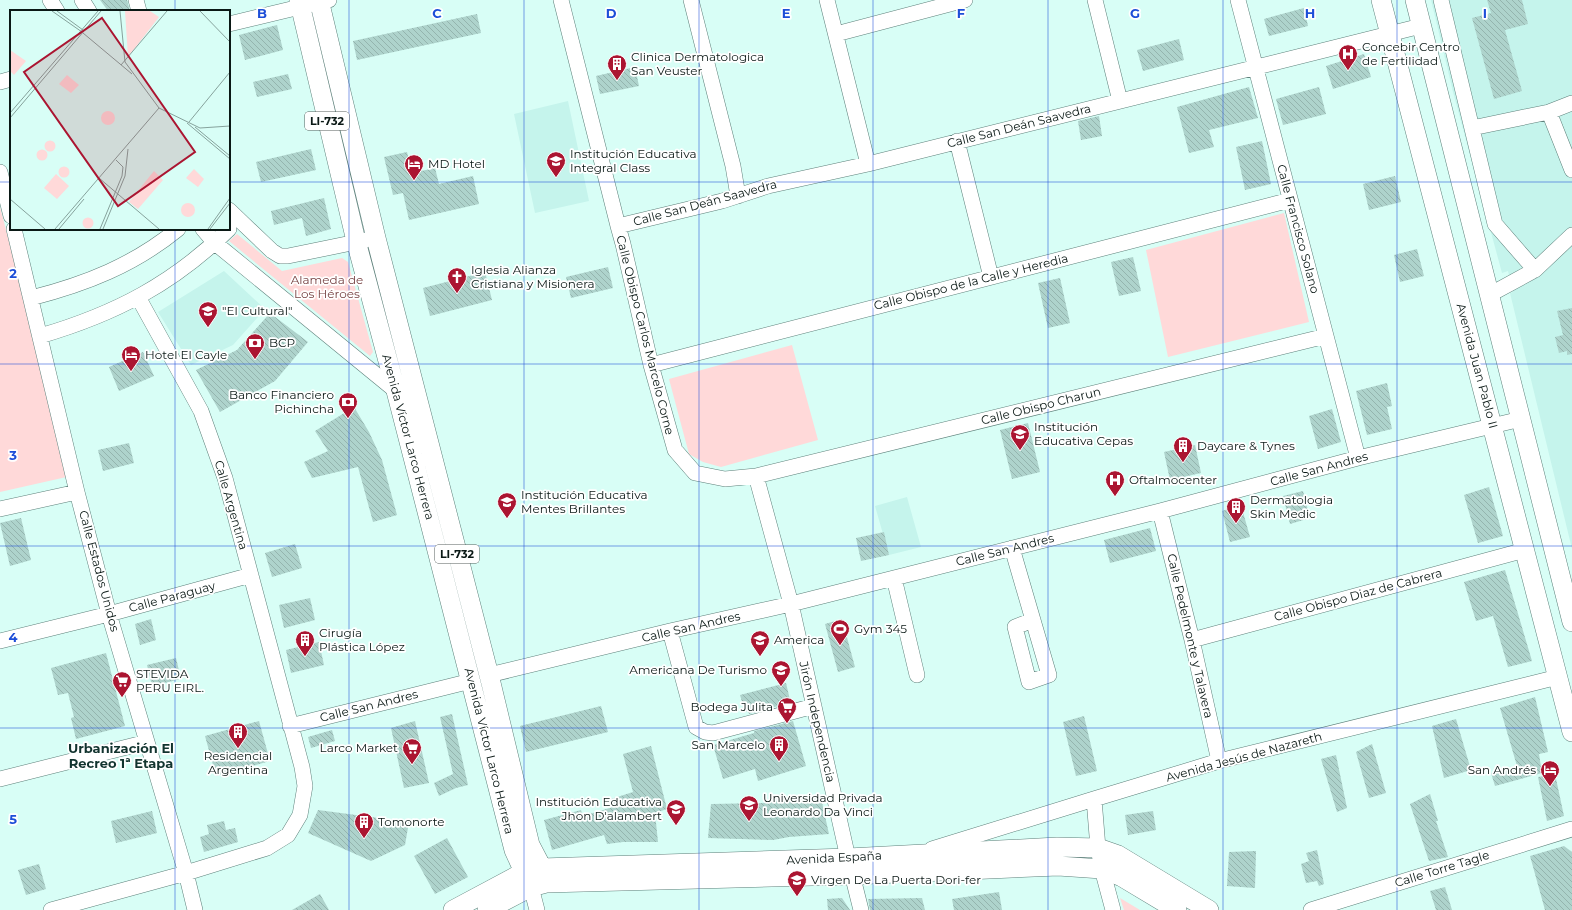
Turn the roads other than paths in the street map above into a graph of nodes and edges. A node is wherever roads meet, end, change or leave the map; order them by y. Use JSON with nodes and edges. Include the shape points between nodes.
{"nodes":[{"id":1,"x":50,"y":0,"type":"edge"},
{"id":2,"x":82,"y":0,"type":"edge"},
{"id":3,"x":136,"y":0,"type":"edge"},
{"id":4,"x":561,"y":0,"type":"edge"},
{"id":5,"x":691,"y":0,"type":"edge"},
{"id":6,"x":827,"y":0,"type":"edge"},
{"id":7,"x":965,"y":0,"type":"edge"},
{"id":8,"x":1095,"y":0,"type":"edge"},
{"id":9,"x":1238,"y":0,"type":"edge"},
{"id":10,"x":1381,"y":0,"type":"edge"},
{"id":11,"x":1415,"y":0,"type":"edge"},
{"id":12,"x":1441,"y":0,"type":"edge"},
{"id":13,"x":322,"y":1,"type":"edge"},
{"id":14,"x":300,"y":3,"type":"edge"},
{"id":15,"x":56,"y":10,"type":"edge"},
{"id":16,"x":88,"y":10,"type":"edge"},
{"id":17,"x":139,"y":10,"type":"edge"},
{"id":18,"x":230,"y":24,"type":"edge"},
{"id":19,"x":1421,"y":26,"type":"junction"},
{"id":20,"x":836,"y":34,"type":"junction"},
{"id":21,"x":1390,"y":34,"type":"junction"},
{"id":22,"x":1256,"y":67,"type":"junction"},
{"id":23,"x":10,"y":79,"type":"edge"},
{"id":24,"x":0,"y":82,"type":"edge"},
{"id":25,"x":1120,"y":101,"type":"junction"},
{"id":26,"x":1572,"y":104,"type":"edge"},
{"id":27,"x":1549,"y":112,"type":"junction"},
{"id":28,"x":1472,"y":128,"type":"junction"},
{"id":29,"x":957,"y":141,"type":"junction"},
{"id":30,"x":868,"y":164,"type":"junction"},
{"id":31,"x":1572,"y":170,"type":"edge"},
{"id":32,"x":0,"y":172,"type":"edge"},
{"id":33,"x":738,"y":196,"type":"junction"},
{"id":34,"x":1290,"y":200,"type":"junction"},
{"id":35,"x":10,"y":212,"type":"edge"},
{"id":36,"x":231,"y":222,"type":"edge"},
{"id":37,"x":618,"y":226,"type":"junction"},
{"id":38,"x":14,"y":230,"type":"edge"},
{"id":39,"x":177,"y":230,"type":"edge"},
{"id":40,"x":204,"y":230,"type":"edge"},
{"id":41,"x":225,"y":230,"type":"edge"},
{"id":42,"x":1572,"y":235,"type":"edge"},
{"id":43,"x":376,"y":238,"type":"junction"},
{"id":44,"x":356,"y":241,"type":"junction"},
{"id":45,"x":214,"y":243,"type":"junction"},
{"id":46,"x":1535,"y":270,"type":"junction"},
{"id":47,"x":991,"y":277,"type":"junction"},
{"id":48,"x":1489,"y":295,"type":"junction"},
{"id":49,"x":138,"y":297,"type":"junction"},
{"id":50,"x":32,"y":298,"type":"junction"},
{"id":51,"x":40,"y":336,"type":"junction"},
{"id":52,"x":1326,"y":336,"type":"junction"},
{"id":53,"x":651,"y":365,"type":"junction"},
{"id":54,"x":396,"y":391,"type":"junction"},
{"id":55,"x":1521,"y":419,"type":"junction"},
{"id":56,"x":1492,"y":426,"type":"junction"},
{"id":57,"x":1358,"y":458,"type":"junction"},
{"id":58,"x":756,"y":476,"type":"junction"},
{"id":59,"x":77,"y":492,"type":"junction"},
{"id":60,"x":0,"y":509,"type":"edge"},
{"id":61,"x":1160,"y":511,"type":"junction"},
{"id":62,"x":1012,"y":548,"type":"junction"},
{"id":63,"x":1525,"y":550,"type":"junction"},
{"id":64,"x":251,"y":575,"type":"junction"},
{"id":65,"x":894,"y":578,"type":"junction"},
{"id":66,"x":791,"y":604,"type":"junction"},
{"id":67,"x":109,"y":614,"type":"junction"},
{"id":68,"x":1033,"y":620,"type":"dead end"},
{"id":69,"x":1572,"y":622,"type":"edge"},
{"id":70,"x":670,"y":631,"type":"junction"},
{"id":71,"x":1192,"y":640,"type":"junction"},
{"id":72,"x":0,"y":641,"type":"edge"},
{"id":73,"x":1565,"y":674,"type":"edge"},
{"id":74,"x":489,"y":675,"type":"junction"},
{"id":75,"x":917,"y":675,"type":"dead end"},
{"id":76,"x":471,"y":681,"type":"junction"},
{"id":77,"x":1568,"y":702,"type":"edge"},
{"id":78,"x":814,"y":706,"type":"junction"},
{"id":79,"x":290,"y":726,"type":"junction"},
{"id":80,"x":1572,"y":732,"type":"edge"},
{"id":81,"x":147,"y":742,"type":"junction"},
{"id":82,"x":1219,"y":761,"type":"junction"},
{"id":83,"x":0,"y":779,"type":"edge"},
{"id":84,"x":1094,"y":798,"type":"junction"},
{"id":85,"x":1572,"y":829,"type":"edge"},
{"id":86,"x":1098,"y":848,"type":"junction"},
{"id":87,"x":919,"y":853,"type":"junction"},
{"id":88,"x":850,"y":866,"type":"junction"},
{"id":89,"x":542,"y":868,"type":"junction"},
{"id":90,"x":1102,"y":869,"type":"junction"},
{"id":91,"x":186,"y":873,"type":"junction"},
{"id":92,"x":527,"y":879,"type":"junction"},
{"id":93,"x":51,"y":910,"type":"edge"},
{"id":94,"x":195,"y":910,"type":"edge"},
{"id":95,"x":453,"y":910,"type":"edge"},
{"id":96,"x":487,"y":910,"type":"edge"},
{"id":97,"x":537,"y":910,"type":"edge"},
{"id":98,"x":861,"y":910,"type":"edge"},
{"id":99,"x":1113,"y":910,"type":"edge"},
{"id":100,"x":1177,"y":910,"type":"edge"},
{"id":101,"x":1209,"y":910,"type":"edge"},
{"id":102,"x":1311,"y":910,"type":"edge"}],
"edges":[{"from":1,"to":15,"type":"street"},
{"from":2,"to":16,"type":"street"},
{"from":3,"to":17,"type":"street"},
{"from":4,"to":37,"type":"street","name":"Calle Obispo Carlos Marcelo Corne"},
{"from":5,"to":33,"type":"street","via":[[733,166]]},
{"from":6,"to":20,"type":"street"},
{"from":7,"to":20,"type":"street"},
{"from":8,"to":25,"type":"street"},
{"from":9,"to":22,"type":"street","name":"Calle Francisco Solano"},
{"from":10,"to":21,"type":"main road","name":"Avenida Juan Pablo II"},
{"from":11,"to":19,"type":"main road"},
{"from":12,"to":28,"type":"street"},
{"from":13,"to":14,"type":"street"},
{"from":13,"to":43,"type":"main road","name":"Avenida Víctor Larco Herrera","number":"LI-732"},
{"from":14,"to":18,"type":"street"},
{"from":14,"to":44,"type":"main road","name":"Avenida Víctor Larco Herrera","number":"LI-732"},
{"from":19,"to":21,"type":"street","name":"Calle San Deán Saavedra"},
{"from":19,"to":48,"type":"main road"},
{"from":20,"to":30,"type":"street"},
{"from":21,"to":22,"type":"street","name":"Calle San Deán Saavedra"},
{"from":21,"to":56,"type":"main road","name":"Avenida Juan Pablo II"},
{"from":22,"to":25,"type":"street","name":"Calle San Deán Saavedra"},
{"from":22,"to":34,"type":"street","name":"Calle Francisco Solano"},
{"from":23,"to":24,"type":"street"},
{"from":25,"to":29,"type":"street","name":"Calle San Deán Saavedra"},
{"from":26,"to":27,"type":"street"},
{"from":27,"to":28,"type":"street"},
{"from":27,"to":31,"type":"street"},
{"from":28,"to":46,"type":"street","via":[[1495,224]]},
{"from":29,"to":30,"type":"street","name":"Calle San Deán Saavedra"},
{"from":29,"to":47,"type":"street"},
{"from":30,"to":33,"type":"street","name":"Calle San Deán Saavedra","via":[[768,186]]},
{"from":32,"to":35,"type":"street"},
{"from":33,"to":37,"type":"street","name":"Calle San Deán Saavedra"},
{"from":34,"to":47,"type":"street","name":"Calle Obispo de la Calle y Heredia"},
{"from":34,"to":52,"type":"street","name":"Calle Francisco Solano"},
{"from":36,"to":44,"type":"street","via":[[280,256]]},
{"from":37,"to":53,"type":"street","name":"Calle Obispo Carlos Marcelo Corne"},
{"from":38,"to":50,"type":"street","name":"Calle Estados Unidos"},
{"from":39,"to":50,"type":"street","via":[[134,260],[101,276],[67,289]]},
{"from":40,"to":45,"type":"street"},
{"from":41,"to":45,"type":"street"},
{"from":42,"to":46,"type":"street"},
{"from":43,"to":44,"type":"street"},
{"from":43,"to":74,"type":"main road","name":"Avenida Víctor Larco Herrera","number":"LI-732"},
{"from":44,"to":54,"type":"main road","name":"Avenida Víctor Larco Herrera","number":"LI-732"},
{"from":45,"to":49,"type":"street","via":[[178,272]]},
{"from":45,"to":54,"type":"street"},
{"from":46,"to":48,"type":"street"},
{"from":47,"to":53,"type":"street","name":"Calle Obispo de la Calle y Heredia"},
{"from":48,"to":55,"type":"main road"},
{"from":49,"to":51,"type":"street","via":[[74,326]]},
{"from":49,"to":64,"type":"street","name":"Calle Argentina","via":[[201,411],[225,478]]},
{"from":50,"to":51,"type":"street","name":"Calle Estados Unidos"},
{"from":51,"to":59,"type":"street","name":"Calle Estados Unidos"},
{"from":52,"to":57,"type":"street","name":"Calle Francisco Solano"},
{"from":52,"to":58,"type":"street","name":"Calle Obispo Charun"},
{"from":53,"to":58,"type":"street","name":"Calle Obispo Carlos Marcelo Corne","via":[[675,450],[695,473],[725,479]]},
{"from":54,"to":76,"type":"main road","name":"Avenida Víctor Larco Herrera","number":"LI-732"},
{"from":55,"to":56,"type":"street","name":"Calle San Andres"},
{"from":55,"to":69,"type":"main road"},
{"from":56,"to":57,"type":"street","name":"Calle San Andres"},
{"from":56,"to":63,"type":"main road","name":"Avenida Juan Pablo II"},
{"from":57,"to":61,"type":"street","name":"Calle San Andres"},
{"from":58,"to":66,"type":"street"},
{"from":59,"to":60,"type":"street"},
{"from":59,"to":67,"type":"street","name":"Calle Estados Unidos"},
{"from":61,"to":62,"type":"street","name":"Calle San Andres"},
{"from":61,"to":71,"type":"street","name":"Calle Pedelmonte y Talavera"},
{"from":62,"to":65,"type":"street","name":"Calle San Andres"},
{"from":62,"to":68,"type":"street"},
{"from":63,"to":71,"type":"street","name":"Calle Obispo Diaz de Cabrera"},
{"from":63,"to":73,"type":"main road","name":"Avenida Juan Pablo II"},
{"from":64,"to":67,"type":"street","name":"Calle Paraguay"},
{"from":64,"to":79,"type":"street","name":"Calle Argentina"},
{"from":65,"to":66,"type":"street","name":"Calle San Andres"},
{"from":65,"to":75,"type":"street"},
{"from":66,"to":70,"type":"street","name":"Calle San Andres"},
{"from":66,"to":78,"type":"street","name":"Jirón Independencia"},
{"from":67,"to":72,"type":"street","name":"Calle Paraguay"},
{"from":67,"to":81,"type":"street","name":"Calle Estados Unidos"},
{"from":70,"to":74,"type":"street","name":"Calle San Andres"},
{"from":70,"to":78,"type":"street","via":[[696,727],[705,732],[713,733]]},
{"from":71,"to":82,"type":"street","name":"Calle Pedelmonte y Talavera"},
{"from":73,"to":77,"type":"main road","name":"Avenida Juan Pablo II"},
{"from":73,"to":82,"type":"street","name":"Avenida Jesús de Nazareth"},
{"from":74,"to":89,"type":"main road","name":"Avenida Víctor Larco Herrera","number":"LI-732","via":[[530,844]]},
{"from":76,"to":79,"type":"street","name":"Calle San Andres"},
{"from":76,"to":92,"type":"main road","name":"Avenida Víctor Larco Herrera","number":"LI-732","via":[[514,850]]},
{"from":77,"to":80,"type":"main road","name":"Avenida Juan Pablo II"},
{"from":78,"to":88,"type":"street","name":"Jirón Independencia"},
{"from":79,"to":91,"type":"street","name":"Calle Argentina","via":[[305,786],[300,815],[288,835],[267,848]]},
{"from":81,"to":83,"type":"street"},
{"from":81,"to":91,"type":"street","name":"Calle Estados Unidos"},
{"from":82,"to":84,"type":"street","name":"Avenida Jesús de Nazareth"},
{"from":84,"to":86,"type":"street"},
{"from":84,"to":87,"type":"street","name":"Avenida Jesús de Nazareth"},
{"from":85,"to":102,"type":"street","name":"Calle Torre Tagle"},
{"from":86,"to":87,"type":"main road","name":"Avenida España","via":[[1057,847]]},
{"from":86,"to":90,"type":"street"},
{"from":86,"to":101,"type":"main road","name":"Avenida España","via":[[1118,855]]},
{"from":87,"to":88,"type":"main road","name":"Avenida España"},
{"from":88,"to":89,"type":"main road","name":"Avenida España"},
{"from":88,"to":90,"type":"main road","name":"Avenida España","via":[[1058,866]]},
{"from":88,"to":92,"type":"main road","name":"Avenida España","via":[[546,883]]},
{"from":88,"to":98,"type":"street","name":"Jirón Independencia"},
{"from":89,"to":92,"type":"main road","name":"Avenida España"},
{"from":90,"to":99,"type":"street"},
{"from":90,"to":100,"type":"main road","name":"Avenida España","via":[[1122,877]]},
{"from":91,"to":93,"type":"street","name":"Calle Argentina"},
{"from":91,"to":94,"type":"street","name":"Calle Estados Unidos"},
{"from":92,"to":95,"type":"main road","name":"Avenida España"},
{"from":92,"to":96,"type":"main road","name":"Avenida España"},
{"from":92,"to":97,"type":"street"}]}
